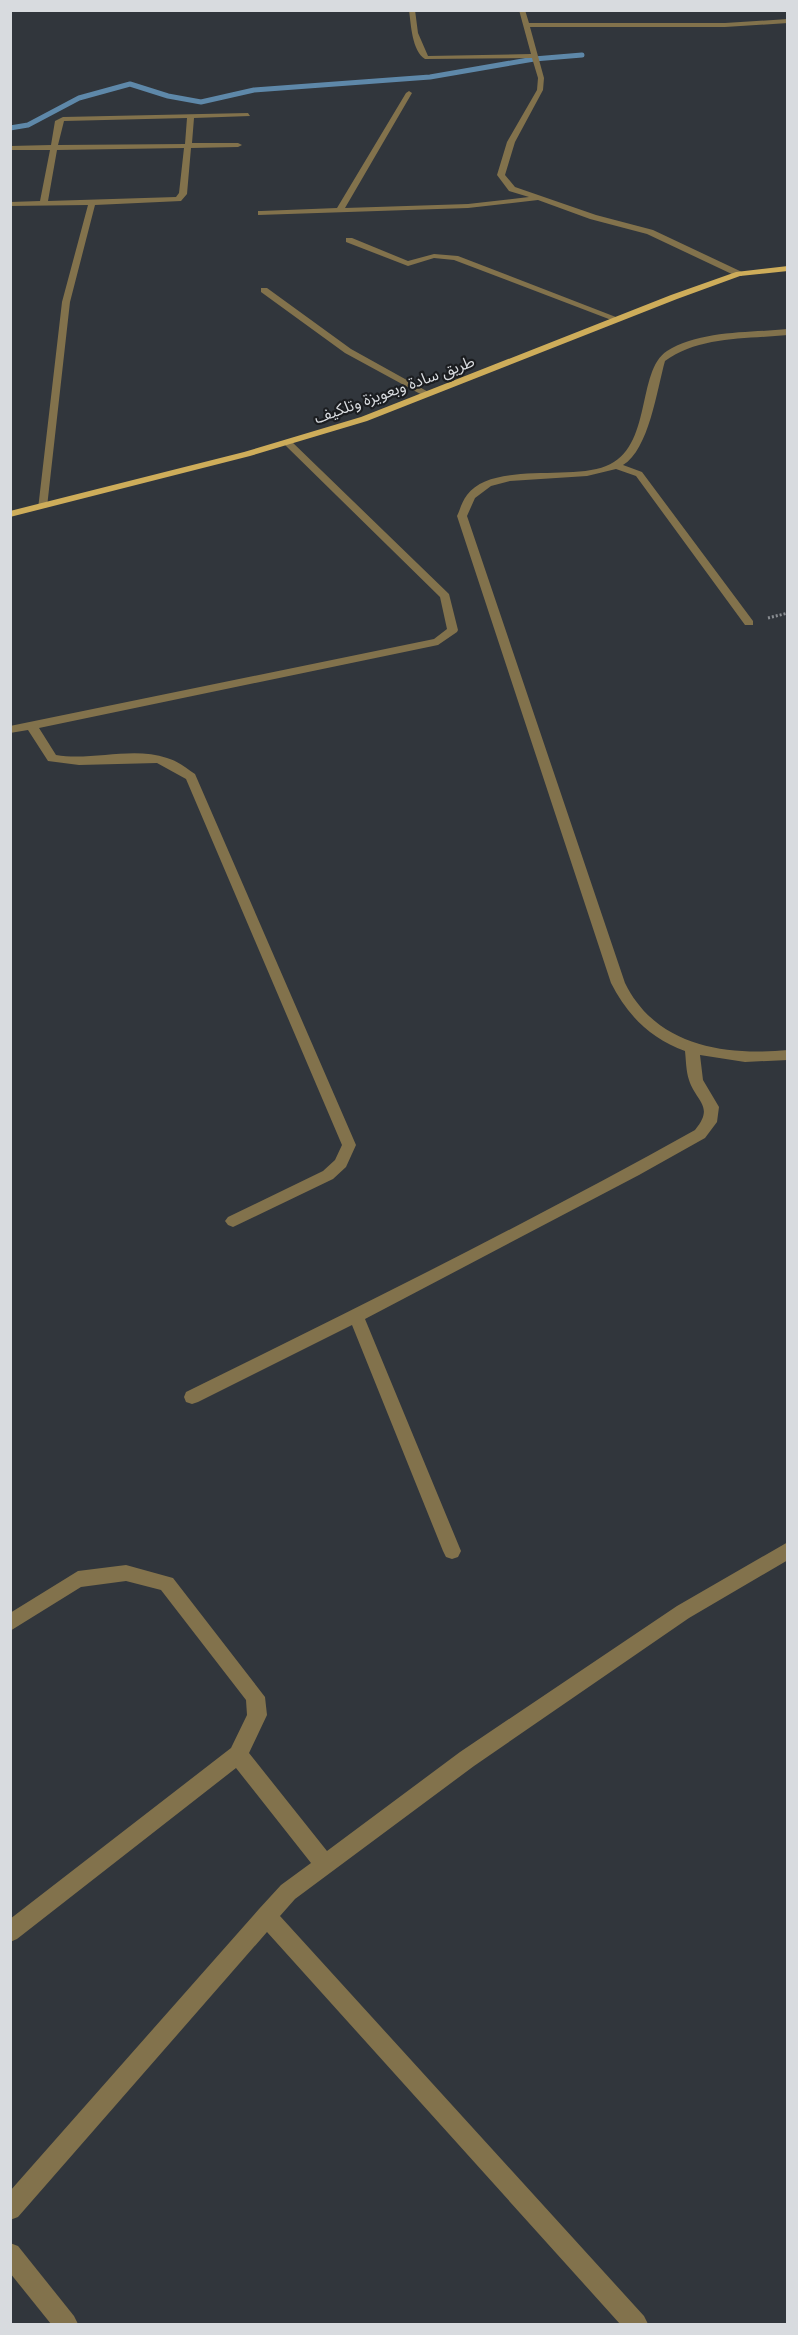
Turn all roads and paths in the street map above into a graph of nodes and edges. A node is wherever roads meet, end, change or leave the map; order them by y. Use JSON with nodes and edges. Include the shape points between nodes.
{"nodes":[{"id":1,"x":412,"y":10,"type":"edge"},
{"id":2,"x":522,"y":10,"type":"edge"},
{"id":3,"x":788,"y":21,"type":"edge"},
{"id":4,"x":525,"y":25,"type":"junction"},
{"id":5,"x":533,"y":57,"type":"junction"},
{"id":6,"x":409,"y":93,"type":"dead end"},
{"id":7,"x":248,"y":115,"type":"dead end"},
{"id":8,"x":190,"y":116,"type":"junction"},
{"id":9,"x":188,"y":145,"type":"junction"},
{"id":10,"x":238,"y":145,"type":"dead end"},
{"id":11,"x":10,"y":148,"type":"edge"},
{"id":12,"x":55,"y":148,"type":"junction"},
{"id":13,"x":538,"y":199,"type":"junction"},
{"id":14,"x":92,"y":202,"type":"junction"},
{"id":15,"x":44,"y":203,"type":"junction"},
{"id":16,"x":10,"y":204,"type":"edge"},
{"id":17,"x":340,"y":210,"type":"junction"},
{"id":18,"x":261,"y":213,"type":"dead end"},
{"id":19,"x":349,"y":240,"type":"dead end"},
{"id":20,"x":785,"y":268,"type":"edge"},
{"id":21,"x":739,"y":274,"type":"junction"},
{"id":22,"x":264,"y":290,"type":"dead end"},
{"id":23,"x":616,"y":319,"type":"junction"},
{"id":24,"x":788,"y":332,"type":"edge"},
{"id":25,"x":427,"y":394,"type":"junction"},
{"id":26,"x":287,"y":442,"type":"junction"},
{"id":27,"x":617,"y":466,"type":"junction"},
{"id":28,"x":42,"y":507,"type":"junction"},
{"id":29,"x":10,"y":514,"type":"edge"},
{"id":30,"x":748,"y":623,"type":"dead end"},
{"id":31,"x":32,"y":726,"type":"junction"},
{"id":32,"x":10,"y":730,"type":"edge"},
{"id":33,"x":692,"y":1048,"type":"junction"},
{"id":34,"x":788,"y":1055,"type":"edge"},
{"id":35,"x":233,"y":1221,"type":"dead end"},
{"id":36,"x":356,"y":1316,"type":"junction"},
{"id":37,"x":192,"y":1396,"type":"dead end"},
{"id":38,"x":788,"y":1550,"type":"edge"},
{"id":39,"x":452,"y":1551,"type":"dead end"},
{"id":40,"x":10,"y":1623,"type":"edge"},
{"id":41,"x":238,"y":1755,"type":"junction"},
{"id":42,"x":325,"y":1865,"type":"junction"},
{"id":43,"x":266,"y":1916,"type":"junction"},
{"id":44,"x":10,"y":1932,"type":"edge"},
{"id":45,"x":10,"y":2210,"type":"edge"},
{"id":46,"x":10,"y":2254,"type":"edge"},
{"id":47,"x":66,"y":2325,"type":"edge"},
{"id":48,"x":636,"y":2325,"type":"edge"}],
"edges":[{"from":1,"to":5,"type":"street","via":[[415,33],[427,58]]},
{"from":2,"to":4,"type":"street"},
{"from":3,"to":4,"type":"street","via":[[725,25]]},
{"from":4,"to":5,"type":"street"},
{"from":5,"to":13,"type":"street","via":[[541,78],[540,90],[512,142],[501,175],[512,189]]},
{"from":6,"to":17,"type":"street"},
{"from":7,"to":8,"type":"street"},
{"from":8,"to":9,"type":"street"},
{"from":8,"to":12,"type":"street","via":[[63,119],[59,121]]},
{"from":9,"to":10,"type":"street"},
{"from":9,"to":12,"type":"street"},
{"from":9,"to":14,"type":"street","via":[[183,194],[178,199]]},
{"from":11,"to":12,"type":"street"},
{"from":12,"to":15,"type":"street"},
{"from":13,"to":17,"type":"street","via":[[468,206]]},
{"from":13,"to":21,"type":"street","via":[[650,232]]},
{"from":14,"to":15,"type":"street"},
{"from":14,"to":28,"type":"street","via":[[66,302]]},
{"from":15,"to":16,"type":"street"},
{"from":17,"to":18,"type":"street"},
{"from":19,"to":23,"type":"street","via":[[408,264],[434,256],[455,258]]},
{"from":20,"to":21,"type":"main road","name":"طريق سادة وبعويزة وتلكيف"},
{"from":21,"to":23,"type":"main road","name":"طريق سادة وبعويزة وتلكيف"},
{"from":22,"to":25,"type":"street","via":[[348,351]]},
{"from":23,"to":25,"type":"main road","name":"طريق سادة وبعويزة وتلكيف"},
{"from":24,"to":27,"type":"street","via":[[691,344],[667,354],[661,360],[635,445]]},
{"from":25,"to":26,"type":"main road","name":"طريق سادة وبعويزة وتلكيف","via":[[364,419]]},
{"from":26,"to":28,"type":"main road","name":"طريق سادة وبعويزة وتلكيف"},
{"from":26,"to":31,"type":"street","via":[[445,596],[453,630],[438,642]]},
{"from":27,"to":30,"type":"street","via":[[639,474]]},
{"from":27,"to":33,"type":"street","via":[[497,481],[473,495],[462,516],[618,983],[631,1006],[648,1024],[667,1039]]},
{"from":28,"to":29,"type":"main road","name":"طريق سادة وبعويزة وتلكيف"},
{"from":31,"to":32,"type":"street"},
{"from":31,"to":35,"type":"street","via":[[52,758],[72,762],[159,759],[191,777],[349,1145],[341,1163],[328,1175]]},
{"from":33,"to":34,"type":"street","via":[[755,1058]]},
{"from":33,"to":36,"type":"street","via":[[696,1080],[712,1107],[710,1122],[700,1134]]},
{"from":36,"to":37,"type":"street"},
{"from":36,"to":39,"type":"street"},
{"from":38,"to":42,"type":"street","via":[[673,1619],[467,1759]]},
{"from":40,"to":41,"type":"street","via":[[78,1579],[126,1573],[167,1584],[255,1697],[257,1715]]},
{"from":41,"to":42,"type":"street"},
{"from":41,"to":44,"type":"street"},
{"from":42,"to":43,"type":"street","via":[[288,1892]]},
{"from":43,"to":45,"type":"street"},
{"from":43,"to":48,"type":"street"},
{"from":46,"to":47,"type":"street"}]}
